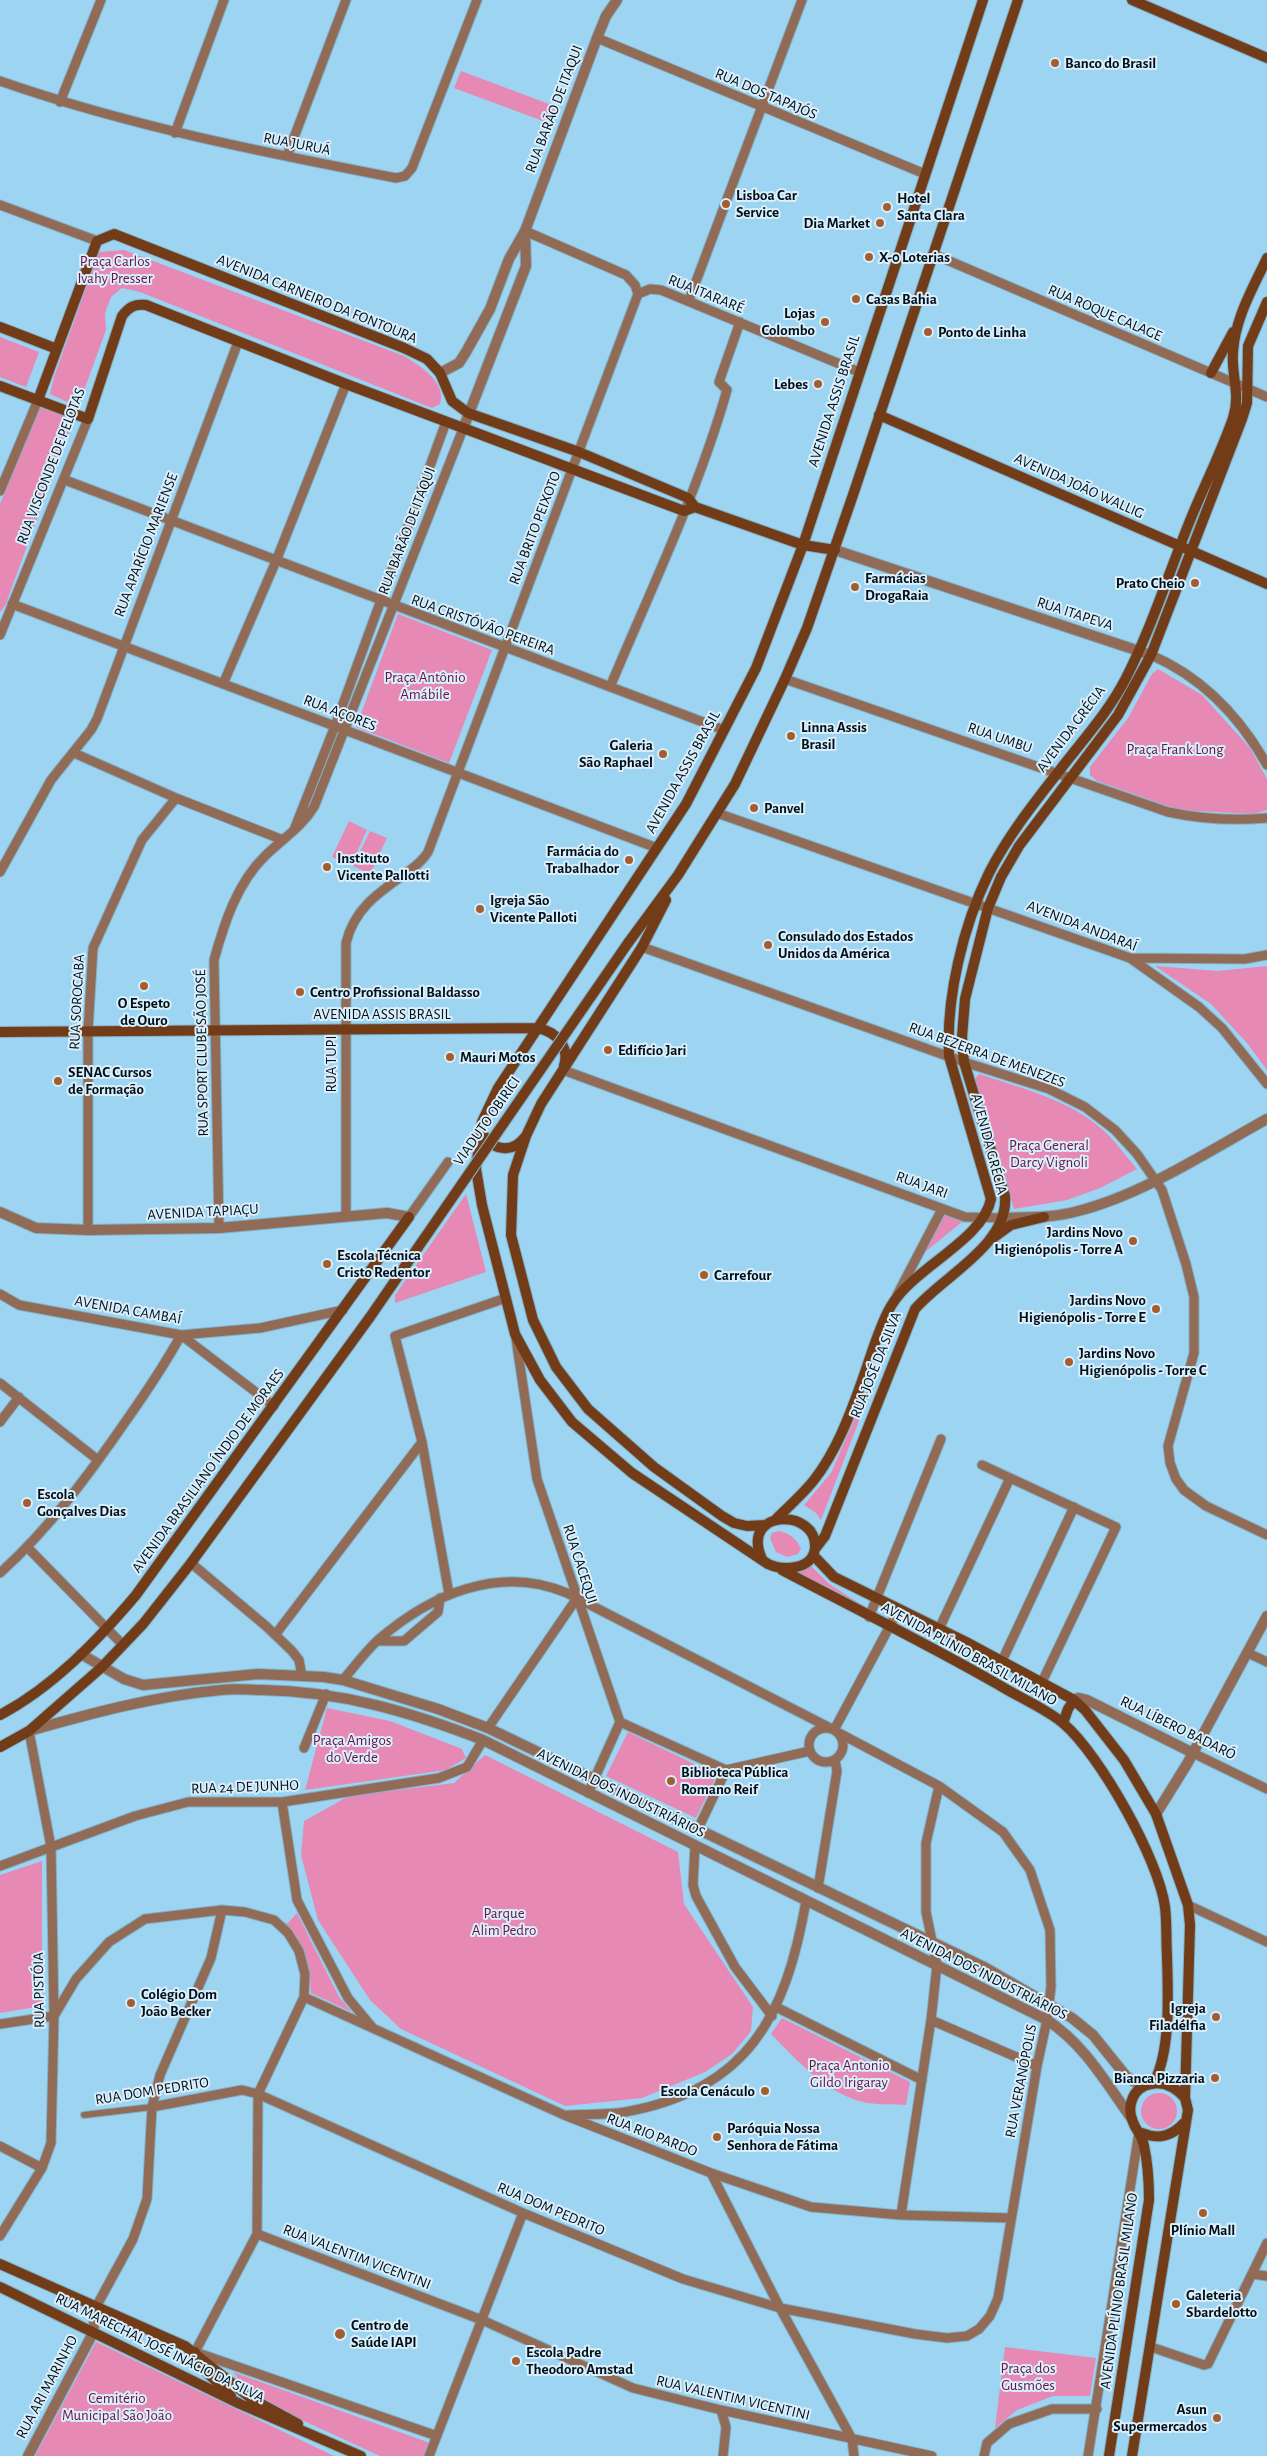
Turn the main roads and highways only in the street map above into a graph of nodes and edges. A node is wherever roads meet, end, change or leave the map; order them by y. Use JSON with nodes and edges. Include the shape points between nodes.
{"nodes":[{"id":1,"x":983,"y":0,"type":"edge"},
{"id":2,"x":1018,"y":0,"type":"edge"},
{"id":3,"x":1132,"y":0,"type":"edge"},
{"id":4,"x":1267,"y":58,"type":"edge"},
{"id":5,"x":1267,"y":258,"type":"edge"},
{"id":6,"x":1267,"y":302,"type":"edge"},
{"id":7,"x":1238,"y":319,"type":"junction"},
{"id":8,"x":0,"y":327,"type":"edge"},
{"id":9,"x":57,"y":349,"type":"junction"},
{"id":10,"x":1211,"y":373,"type":"road end"},
{"id":11,"x":0,"y":386,"type":"edge"},
{"id":12,"x":38,"y":400,"type":"junction"},
{"id":13,"x":879,"y":415,"type":"junction"},
{"id":14,"x":695,"y":508,"type":"junction"},
{"id":15,"x":803,"y":545,"type":"junction"},
{"id":16,"x":1180,"y":547,"type":"junction"},
{"id":17,"x":835,"y":550,"type":"junction"},
{"id":18,"x":1190,"y":551,"type":"junction"},
{"id":19,"x":1267,"y":584,"type":"edge"},
{"id":20,"x":678,"y":875,"type":"junction"},
{"id":21,"x":538,"y":1028,"type":"junction"},
{"id":22,"x":0,"y":1032,"type":"edge"},
{"id":23,"x":563,"y":1070,"type":"junction"},
{"id":24,"x":482,"y":1122,"type":"junction"},
{"id":25,"x":526,"y":1136,"type":"junction"},
{"id":26,"x":409,"y":1217,"type":"road end"},
{"id":27,"x":1044,"y":1217,"type":"road end"},
{"id":28,"x":983,"y":1218,"type":"joint"},
{"id":29,"x":1002,"y":1218,"type":"joint"},
{"id":30,"x":992,"y":1239,"type":"junction"},
{"id":31,"x":777,"y":1518,"type":"junction"},
{"id":32,"x":766,"y":1525,"type":"junction"},
{"id":33,"x":814,"y":1552,"type":"junction"},
{"id":34,"x":762,"y":1559,"type":"junction"},
{"id":35,"x":778,"y":1568,"type":"junction"},
{"id":36,"x":1074,"y":1700,"type":"junction"},
{"id":37,"x":0,"y":1715,"type":"edge"},
{"id":38,"x":1063,"y":1723,"type":"junction"},
{"id":39,"x":0,"y":1747,"type":"edge"},
{"id":40,"x":1154,"y":2083,"type":"junction"},
{"id":41,"x":1185,"y":2098,"type":"junction"},
{"id":42,"x":1184,"y":2123,"type":"junction"},
{"id":43,"x":1140,"y":2132,"type":"junction"},
{"id":44,"x":0,"y":2264,"type":"edge"},
{"id":45,"x":0,"y":2287,"type":"edge"},
{"id":46,"x":195,"y":2352,"type":"junction"},
{"id":47,"x":240,"y":2404,"type":"junction"},
{"id":48,"x":307,"y":2433,"type":"junction"},
{"id":49,"x":361,"y":2456,"type":"edge"},
{"id":50,"x":1109,"y":2456,"type":"edge"},
{"id":51,"x":1132,"y":2456,"type":"edge"}],
"edges":[{"from":1,"to":15,"type":"main road","name":"AVENIDA ASSIS BRASIL"},
{"from":2,"to":13,"type":"main road"},
{"from":3,"to":4,"type":"main road"},
{"from":5,"to":7,"type":"main road","name":"AVENIDA GRÉCIA"},
{"from":6,"to":18,"type":"main road","name":"AVENIDA GRÉCIA","via":[[1248,346],[1248,389],[1242,419]]},
{"from":7,"to":10,"type":"main road"},
{"from":7,"to":16,"type":"main road","name":"AVENIDA GRÉCIA","via":[[1232,361],[1238,400],[1234,417]]},
{"from":8,"to":9,"type":"main road"},
{"from":9,"to":12,"type":"main road"},
{"from":9,"to":14,"type":"main road","name":"AVENIDA CARNEIRO DA FONTOURA","via":[[97,241],[114,234],[404,348],[427,359],[440,373],[452,401],[468,413],[578,452],[688,498]]},
{"from":11,"to":12,"type":"main road"},
{"from":12,"to":14,"type":"main road","name":"RUA VISCONDE DE PELOTAS","via":[[88,419],[118,327],[128,308],[146,305],[684,511]]},
{"from":13,"to":16,"type":"main road","name":"AVENIDA JOÃO WALLIG"},
{"from":13,"to":17,"type":"main road"},
{"from":14,"to":15,"type":"main road"},
{"from":15,"to":17,"type":"main road"},
{"from":15,"to":21,"type":"main road","name":"AVENIDA ASSIS BRASIL","via":[[770,636],[686,804]]},
{"from":16,"to":18,"type":"main road","name":"AVENIDA JOÃO WALLIG"},
{"from":16,"to":28,"type":"main road","name":"AVENIDA GRÉCIA","via":[[1139,651],[1108,708],[1009,839],[975,903],[951,998],[948,1032],[949,1056],[991,1199]]},
{"from":17,"to":20,"type":"main road","via":[[807,628],[735,784]]},
{"from":18,"to":19,"type":"main road","name":"AVENIDA JOÃO WALLIG"},
{"from":18,"to":29,"type":"main road","name":"AVENIDA GRÉCIA","via":[[1151,655],[1118,715],[1019,846],[988,908],[965,1000],[962,1027],[964,1062],[1005,1196]]},
{"from":20,"to":23,"type":"main road","via":[[642,947]]},
{"from":20,"to":39,"type":"main road","name":"VIADUTO OBIRICI","bridge":true,"via":[[370,1316],[191,1563],[124,1645],[28,1731]]},
{"from":21,"to":22,"type":"main road","name":"AVENIDA ASSIS BRASIL"},
{"from":21,"to":23,"type":"main road","via":[[548,1030],[562,1043],[565,1051]]},
{"from":21,"to":24,"type":"main road","via":[[498,1088]]},
{"from":23,"to":25,"type":"main road","via":[[541,1104]]},
{"from":24,"to":25,"type":"main road","via":[[484,1136],[502,1149],[516,1146]]},
{"from":24,"to":34,"type":"main road","via":[[476,1169],[482,1205],[516,1334],[540,1380],[572,1422],[632,1473]]},
{"from":25,"to":32,"type":"main road","via":[[513,1175],[512,1236],[533,1320],[556,1367],[588,1409],[660,1471],[734,1523]]},
{"from":26,"to":37,"type":"main road","name":"AVENIDA BRASILIANO ÍNDIO DE MORAES","via":[[136,1595],[81,1654],[36,1692]]},
{"from":27,"to":30,"type":"main road","via":[[1011,1225]]},
{"from":28,"to":31,"type":"main road","name":"RUA JOSÉ DA SILVA","via":[[912,1282],[891,1307],[836,1443],[814,1481]]},
{"from":29,"to":30,"type":"main road","name":"RUA JOSÉ DA SILVA"},
{"from":30,"to":33,"type":"main road","name":"RUA JOSÉ DA SILVA","via":[[926,1296],[915,1310],[825,1536]]},
{"from":31,"to":32,"type":"main road"},
{"from":31,"to":33,"type":"main road","via":[[788,1518],[802,1525],[812,1537]]},
{"from":32,"to":34,"type":"main road","via":[[758,1546]]},
{"from":33,"to":35,"type":"main road","via":[[801,1566]]},
{"from":33,"to":36,"type":"main road","name":"AVENIDA PLÍNIO BRASIL MILANO","via":[[834,1577]]},
{"from":34,"to":35,"type":"main road"},
{"from":35,"to":38,"type":"main road","name":"AVENIDA PLÍNIO BRASIL MILANO","via":[[956,1661]]},
{"from":36,"to":38,"type":"main road"},
{"from":36,"to":41,"type":"main road","name":"AVENIDA PLÍNIO BRASIL MILANO","via":[[1124,1760],[1156,1814],[1188,1905],[1190,1972]]},
{"from":38,"to":40,"type":"main road","name":"AVENIDA PLÍNIO BRASIL MILANO","via":[[1116,1792],[1136,1828],[1160,1884],[1165,1907],[1168,1985],[1164,2057]]},
{"from":40,"to":41,"type":"main road","via":[[1169,2086]]},
{"from":40,"to":43,"type":"main road","name":"AVENIDA PLÍNIO BRASIL MILANO","via":[[1142,2087],[1131,2102],[1132,2119]]},
{"from":41,"to":42,"type":"main road","name":"AVENIDA PLÍNIO BRASIL MILANO","via":[[1188,2110]]},
{"from":42,"to":43,"type":"main road","via":[[1175,2133],[1164,2136]]},
{"from":42,"to":51,"type":"main road","name":"AVENIDA PLÍNIO BRASIL MILANO"},
{"from":43,"to":50,"type":"main road","name":"AVENIDA PLÍNIO BRASIL MILANO","via":[[1148,2165],[1149,2200]]},
{"from":44,"to":46,"type":"main road","name":"RUA MARECHAL JOSÉ INÁCIO DA SILVA"},
{"from":45,"to":47,"type":"main road","name":"RUA MARECHAL JOSÉ INÁCIO DA SILVA"},
{"from":46,"to":47,"type":"main road","via":[[203,2370]]},
{"from":46,"to":48,"type":"main road","name":"RUA MARECHAL JOSÉ INÁCIO DA SILVA","via":[[245,2394],[294,2421]]},
{"from":47,"to":48,"type":"main road","name":"RUA MARECHAL JOSÉ INÁCIO DA SILVA"},
{"from":48,"to":49,"type":"main road","name":"RUA MARECHAL JOSÉ INÁCIO DA SILVA"}]}
